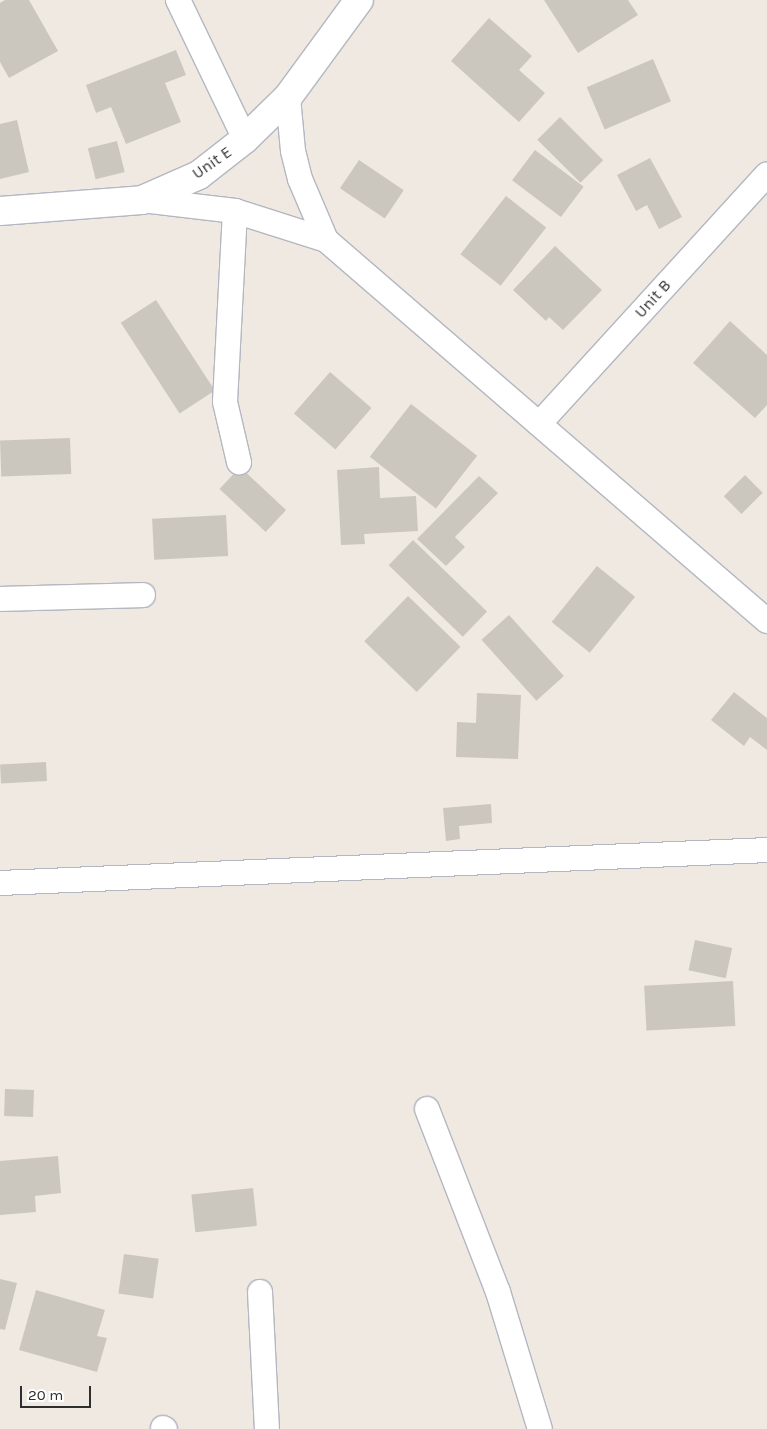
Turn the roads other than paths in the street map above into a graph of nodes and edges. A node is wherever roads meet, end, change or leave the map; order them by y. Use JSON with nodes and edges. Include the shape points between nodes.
{"nodes":[{"id":1,"x":178,"y":0,"type":"edge"},
{"id":2,"x":359,"y":0,"type":"edge"},
{"id":3,"x":288,"y":97,"type":"junction"},
{"id":4,"x":245,"y":139,"type":"junction"},
{"id":5,"x":767,"y":174,"type":"edge"},
{"id":6,"x":142,"y":200,"type":"junction"},
{"id":7,"x":0,"y":211,"type":"edge"},
{"id":8,"x":235,"y":211,"type":"junction"},
{"id":9,"x":326,"y":240,"type":"junction"},
{"id":10,"x":539,"y":424,"type":"junction"},
{"id":11,"x":240,"y":462,"type":"dead end"},
{"id":12,"x":143,"y":595,"type":"dead end"},
{"id":13,"x":0,"y":598,"type":"edge"},
{"id":14,"x":767,"y":621,"type":"edge"},
{"id":15,"x":767,"y":850,"type":"edge"},
{"id":16,"x":0,"y":883,"type":"edge"},
{"id":17,"x":427,"y":1108,"type":"dead end"},
{"id":18,"x":260,"y":1292,"type":"dead end"},
{"id":19,"x":267,"y":1429,"type":"edge"},
{"id":20,"x":540,"y":1429,"type":"edge"}],
"edges":[{"from":1,"to":4,"type":"street"},
{"from":2,"to":3,"type":"street","name":"Unit E"},
{"from":3,"to":4,"type":"street","name":"Unit E"},
{"from":3,"to":9,"type":"street","via":[[292,151],[300,179]]},
{"from":4,"to":6,"type":"street","name":"Unit E","via":[[199,175]]},
{"from":5,"to":10,"type":"street","name":"Unit B"},
{"from":6,"to":7,"type":"street","name":"Unit E"},
{"from":6,"to":8,"type":"street"},
{"from":8,"to":9,"type":"street"},
{"from":8,"to":11,"type":"street","via":[[225,402]]},
{"from":9,"to":10,"type":"street"},
{"from":10,"to":14,"type":"street"},
{"from":12,"to":13,"type":"street"},
{"from":15,"to":16,"type":"street"},
{"from":17,"to":20,"type":"street","via":[[498,1292]]},
{"from":18,"to":19,"type":"street"}]}
